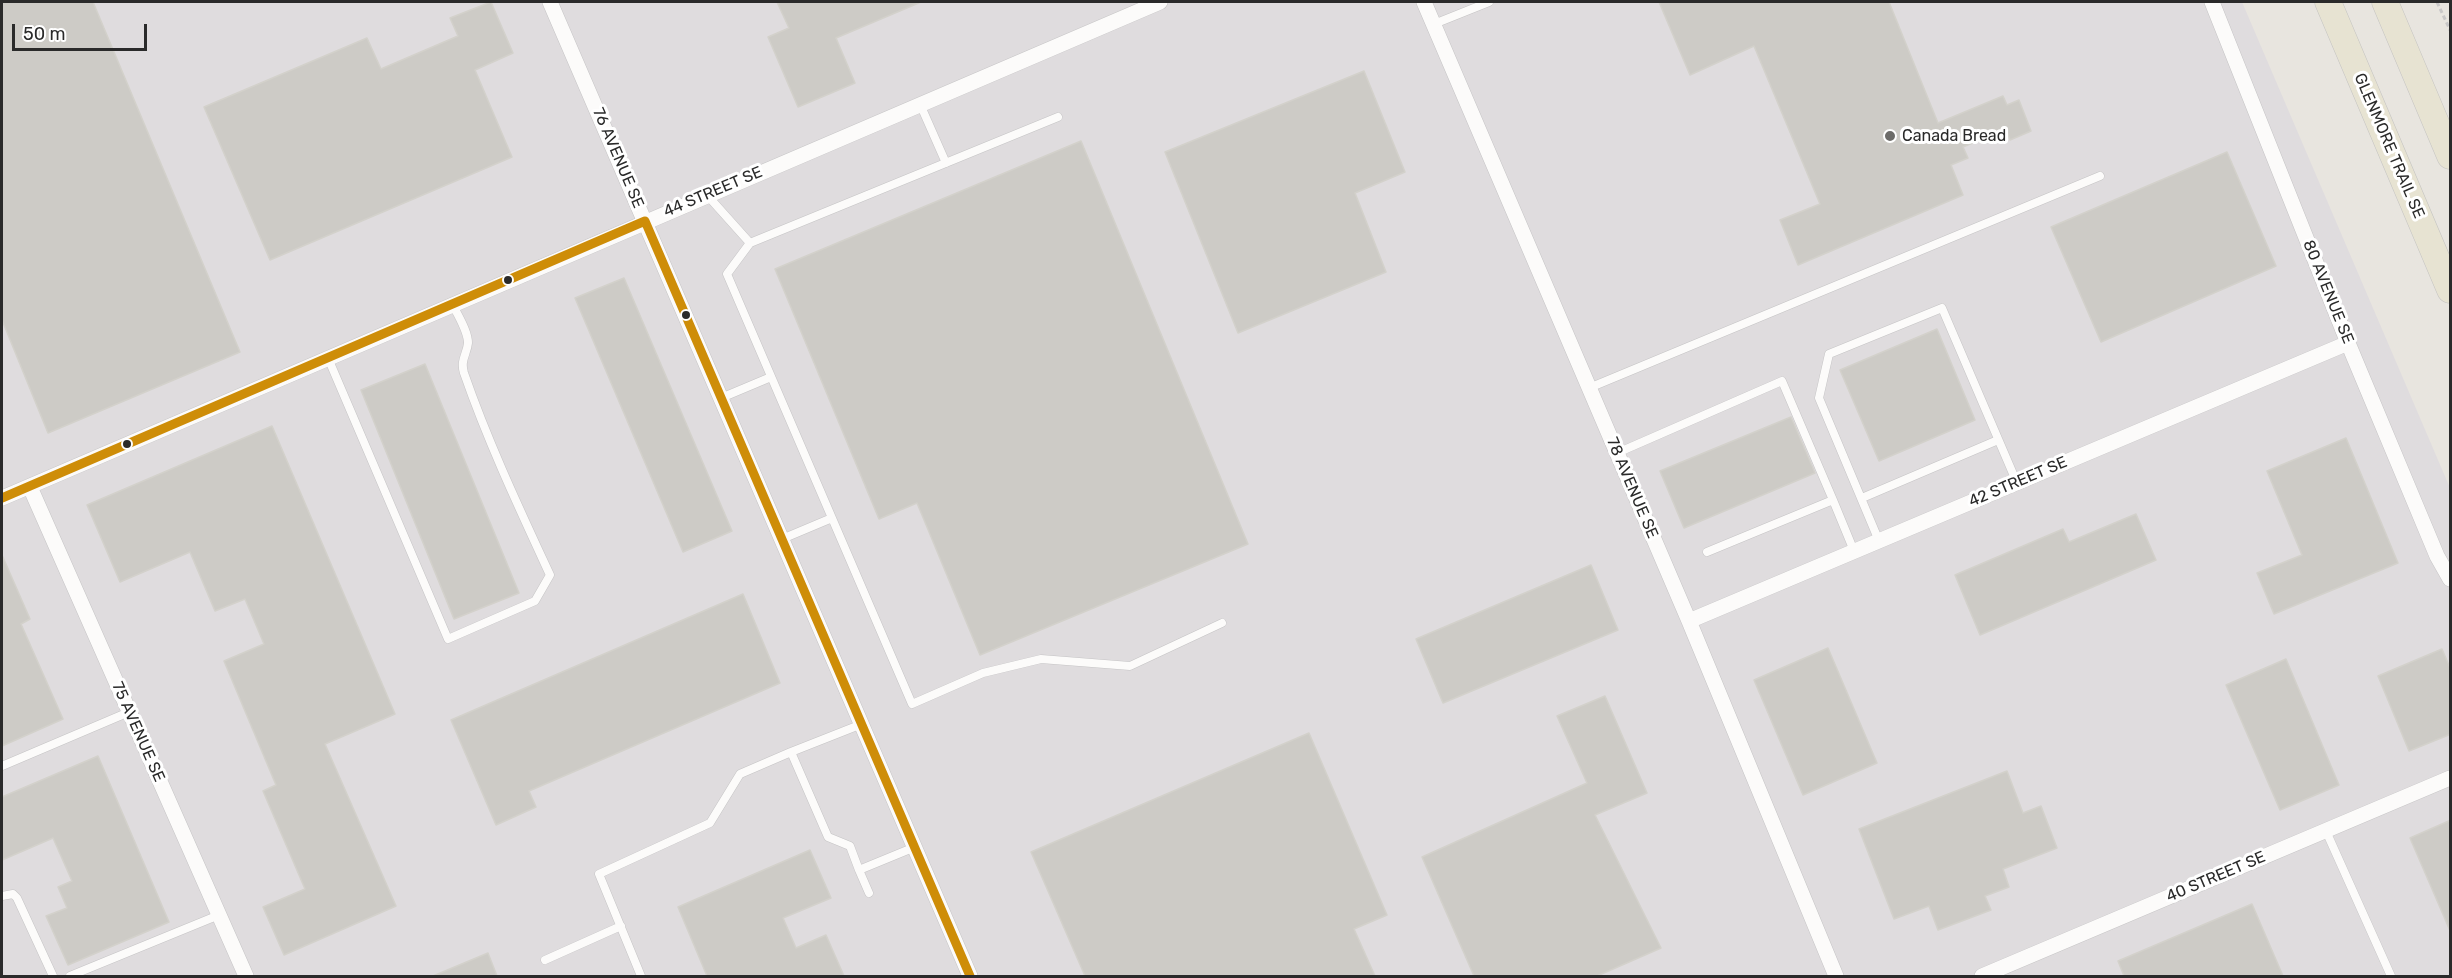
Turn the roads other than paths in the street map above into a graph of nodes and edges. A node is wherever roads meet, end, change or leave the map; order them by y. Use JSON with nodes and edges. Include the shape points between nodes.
{"nodes":[{"id":1,"x":550,"y":2,"type":"edge"},
{"id":2,"x":1160,"y":2,"type":"edge"},
{"id":3,"x":1424,"y":2,"type":"edge"},
{"id":4,"x":1489,"y":2,"type":"edge"},
{"id":5,"x":2212,"y":2,"type":"edge"},
{"id":6,"x":2328,"y":2,"type":"edge"},
{"id":7,"x":2385,"y":2,"type":"edge"},
{"id":8,"x":1434,"y":24,"type":"junction"},
{"id":9,"x":920,"y":104,"type":"junction"},
{"id":10,"x":1058,"y":117,"type":"dead end"},
{"id":11,"x":2451,"y":156,"type":"edge"},
{"id":12,"x":946,"y":163,"type":"junction"},
{"id":13,"x":2100,"y":176,"type":"dead end"},
{"id":14,"x":707,"y":195,"type":"junction"},
{"id":15,"x":645,"y":221,"type":"junction"},
{"id":16,"x":750,"y":243,"type":"junction"},
{"id":17,"x":2451,"y":290,"type":"edge"},
{"id":18,"x":453,"y":304,"type":"junction"},
{"id":19,"x":2348,"y":343,"type":"junction"},
{"id":20,"x":328,"y":357,"type":"junction"},
{"id":21,"x":771,"y":377,"type":"junction"},
{"id":22,"x":1589,"y":388,"type":"junction"},
{"id":23,"x":721,"y":398,"type":"junction"},
{"id":24,"x":1998,"y":440,"type":"junction"},
{"id":25,"x":1617,"y":453,"type":"junction"},
{"id":26,"x":2017,"y":483,"type":"junction"},
{"id":27,"x":30,"y":487,"type":"junction"},
{"id":28,"x":2,"y":498,"type":"edge"},
{"id":29,"x":1862,"y":498,"type":"junction"},
{"id":30,"x":1833,"y":500,"type":"junction"},
{"id":31,"x":832,"y":519,"type":"junction"},
{"id":32,"x":782,"y":539,"type":"junction"},
{"id":33,"x":1879,"y":541,"type":"junction"},
{"id":34,"x":1854,"y":551,"type":"junction"},
{"id":35,"x":1707,"y":552,"type":"dead end"},
{"id":36,"x":2451,"y":579,"type":"edge"},
{"id":37,"x":1689,"y":621,"type":"junction"},
{"id":38,"x":1222,"y":623,"type":"dead end"},
{"id":39,"x":129,"y":712,"type":"junction"},
{"id":40,"x":862,"y":724,"type":"junction"},
{"id":41,"x":791,"y":752,"type":"junction"},
{"id":42,"x":2,"y":766,"type":"edge"},
{"id":43,"x":2451,"y":778,"type":"edge"},
{"id":44,"x":2326,"y":831,"type":"junction"},
{"id":45,"x":915,"y":847,"type":"junction"},
{"id":46,"x":859,"y":870,"type":"junction"},
{"id":47,"x":869,"y":893,"type":"dead end"},
{"id":48,"x":2,"y":896,"type":"edge"},
{"id":49,"x":219,"y":915,"type":"junction"},
{"id":50,"x":621,"y":926,"type":"junction"},
{"id":51,"x":545,"y":960,"type":"dead end"},
{"id":52,"x":53,"y":976,"type":"edge"},
{"id":53,"x":70,"y":976,"type":"edge"},
{"id":54,"x":246,"y":976,"type":"edge"},
{"id":55,"x":641,"y":976,"type":"edge"},
{"id":56,"x":970,"y":976,"type":"edge"},
{"id":57,"x":1836,"y":976,"type":"edge"},
{"id":58,"x":1982,"y":976,"type":"edge"},
{"id":59,"x":2391,"y":976,"type":"edge"}],
"edges":[{"from":1,"to":15,"type":"street","name":"76 AVENUE SE"},
{"from":2,"to":9,"type":"street","name":"44 STREET SE"},
{"from":3,"to":8,"type":"street","name":"78 AVENUE SE"},
{"from":4,"to":8,"type":"lane"},
{"from":5,"to":19,"type":"street","name":"80 AVENUE SE"},
{"from":6,"to":17,"type":"main road","name":"GLENMORE TRAIL SE"},
{"from":7,"to":11,"type":"main road"},
{"from":8,"to":22,"type":"street","name":"78 AVENUE SE"},
{"from":9,"to":12,"type":"lane"},
{"from":9,"to":14,"type":"street","name":"44 STREET SE"},
{"from":10,"to":12,"type":"lane"},
{"from":12,"to":16,"type":"lane"},
{"from":13,"to":22,"type":"lane"},
{"from":14,"to":15,"type":"street","name":"44 STREET SE"},
{"from":14,"to":16,"type":"lane"},
{"from":15,"to":18,"type":"street","name":"44 STREET SE"},
{"from":15,"to":23,"type":"street","name":"76 AVENUE SE"},
{"from":16,"to":21,"type":"lane","via":[[727,274]]},
{"from":18,"to":20,"type":"street","name":"44 STREET SE"},
{"from":18,"to":20,"type":"lane","via":[[468,337],[462,368],[481,422],[550,575],[535,602],[448,639]]},
{"from":19,"to":26,"type":"street","name":"42 STREET SE"},
{"from":19,"to":36,"type":"street","name":"80 AVENUE SE","via":[[2437,556]]},
{"from":20,"to":27,"type":"street","name":"44 STREET SE"},
{"from":21,"to":23,"type":"lane"},
{"from":21,"to":31,"type":"lane"},
{"from":22,"to":25,"type":"street","name":"78 AVENUE SE"},
{"from":23,"to":32,"type":"street","name":"76 AVENUE SE"},
{"from":24,"to":26,"type":"lane"},
{"from":24,"to":29,"type":"lane"},
{"from":24,"to":29,"type":"lane","via":[[1942,308],[1829,354],[1820,398]]},
{"from":25,"to":30,"type":"lane","via":[[1782,381]]},
{"from":25,"to":37,"type":"street","name":"78 AVENUE SE"},
{"from":26,"to":33,"type":"street","name":"42 STREET SE"},
{"from":27,"to":28,"type":"street","name":"44 STREET SE"},
{"from":27,"to":39,"type":"street","name":"75 AVENUE SE"},
{"from":29,"to":33,"type":"lane"},
{"from":30,"to":34,"type":"lane"},
{"from":30,"to":35,"type":"lane"},
{"from":31,"to":32,"type":"lane"},
{"from":31,"to":38,"type":"lane","via":[[912,704],[983,673],[1041,659],[1130,666]]},
{"from":32,"to":40,"type":"street","name":"76 AVENUE SE"},
{"from":33,"to":34,"type":"street","name":"42 STREET SE"},
{"from":34,"to":37,"type":"street","name":"42 STREET SE"},
{"from":37,"to":57,"type":"street","name":"78 AVENUE SE"},
{"from":39,"to":42,"type":"lane"},
{"from":39,"to":49,"type":"street","name":"75 AVENUE SE"},
{"from":40,"to":41,"type":"lane"},
{"from":40,"to":45,"type":"street","name":"76 AVENUE SE"},
{"from":41,"to":46,"type":"lane","via":[[828,837],[850,846]]},
{"from":41,"to":50,"type":"lane","via":[[740,774],[710,823],[599,874]]},
{"from":43,"to":44,"type":"street","name":"40 STREET SE"},
{"from":44,"to":58,"type":"street","name":"40 STREET SE"},
{"from":44,"to":59,"type":"lane"},
{"from":45,"to":46,"type":"lane"},
{"from":45,"to":56,"type":"street","name":"76 AVENUE SE"},
{"from":46,"to":47,"type":"lane"},
{"from":48,"to":52,"type":"lane","via":[[13,894],[16,898]]},
{"from":49,"to":53,"type":"lane"},
{"from":49,"to":54,"type":"street","name":"75 AVENUE SE"},
{"from":50,"to":51,"type":"lane"},
{"from":50,"to":55,"type":"lane"}]}
